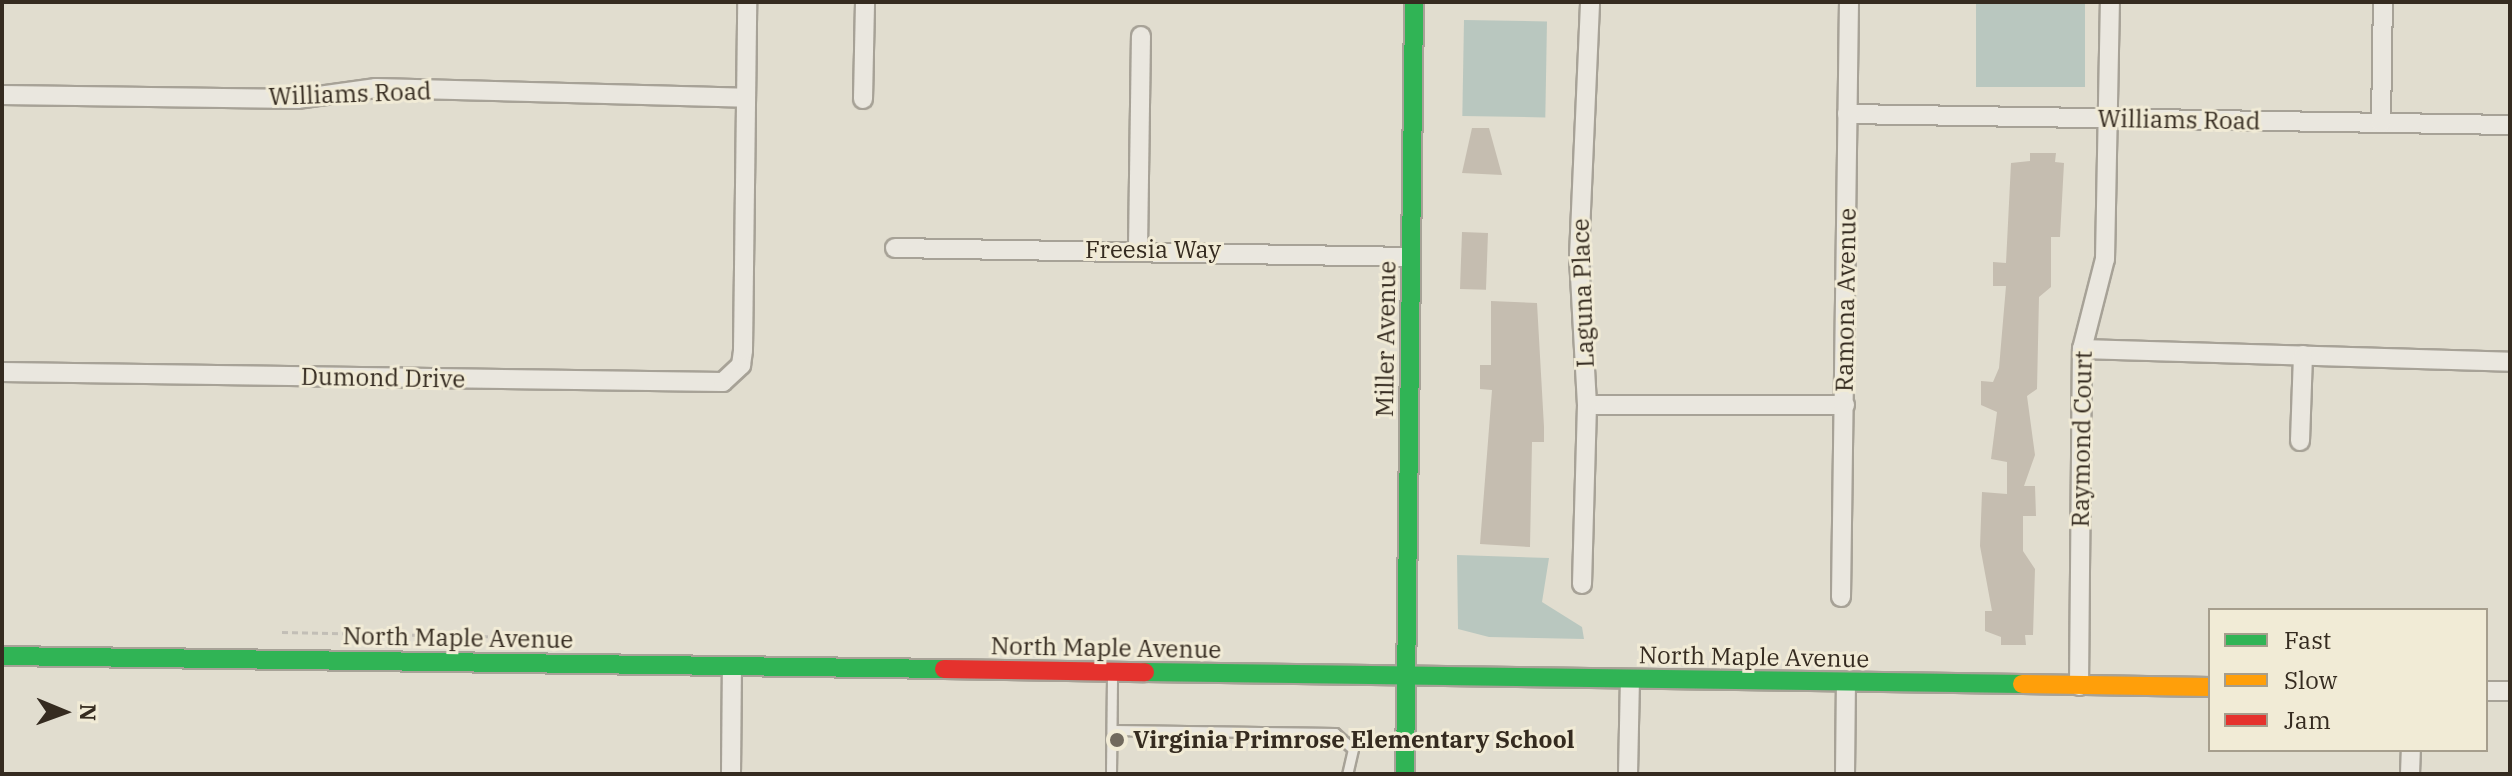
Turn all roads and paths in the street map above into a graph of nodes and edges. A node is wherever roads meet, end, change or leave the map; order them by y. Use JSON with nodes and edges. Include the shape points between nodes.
{"nodes":[{"id":1,"x":747,"y":2,"type":"edge"},
{"id":2,"x":865,"y":2,"type":"edge"},
{"id":3,"x":1414,"y":2,"type":"edge"},
{"id":4,"x":1590,"y":2,"type":"edge"},
{"id":5,"x":1849,"y":2,"type":"edge"},
{"id":6,"x":2110,"y":2,"type":"edge"},
{"id":7,"x":2383,"y":2,"type":"edge"},
{"id":8,"x":1141,"y":36,"type":"dead end"},
{"id":9,"x":2,"y":95,"type":"edge"},
{"id":10,"x":746,"y":98,"type":"junction"},
{"id":11,"x":863,"y":99,"type":"dead end"},
{"id":12,"x":1847,"y":114,"type":"junction"},
{"id":13,"x":2108,"y":118,"type":"junction"},
{"id":14,"x":2381,"y":123,"type":"junction"},
{"id":15,"x":2510,"y":125,"type":"edge"},
{"id":16,"x":895,"y":248,"type":"dead end"},
{"id":17,"x":1138,"y":249,"type":"junction"},
{"id":18,"x":1411,"y":257,"type":"junction"},
{"id":19,"x":2082,"y":349,"type":"junction"},
{"id":20,"x":2303,"y":355,"type":"junction"},
{"id":21,"x":2510,"y":362,"type":"edge"},
{"id":22,"x":2,"y":372,"type":"edge"},
{"id":23,"x":1587,"y":405,"type":"junction"},
{"id":24,"x":1845,"y":405,"type":"junction"},
{"id":25,"x":2300,"y":441,"type":"dead end"},
{"id":26,"x":1582,"y":584,"type":"dead end"},
{"id":27,"x":1841,"y":597,"type":"dead end"},
{"id":28,"x":282,"y":632,"type":"dead end"},
{"id":29,"x":520,"y":637,"type":"dead end"},
{"id":30,"x":2,"y":656,"type":"edge"},
{"id":31,"x":732,"y":666,"type":"junction"},
{"id":32,"x":1112,"y":672,"type":"junction"},
{"id":33,"x":1406,"y":677,"type":"junction"},
{"id":34,"x":1630,"y":680,"type":"junction"},
{"id":35,"x":1846,"y":683,"type":"junction"},
{"id":36,"x":2079,"y":686,"type":"junction"},
{"id":37,"x":2208,"y":687,"type":"edge"},
{"id":38,"x":2488,"y":691,"type":"edge"},
{"id":39,"x":2510,"y":691,"type":"edge"},
{"id":40,"x":1113,"y":730,"type":"junction"},
{"id":41,"x":2411,"y":752,"type":"edge"},
{"id":42,"x":731,"y":774,"type":"edge"},
{"id":43,"x":1111,"y":774,"type":"edge"},
{"id":44,"x":1347,"y":774,"type":"edge"},
{"id":45,"x":1405,"y":774,"type":"edge"},
{"id":46,"x":1628,"y":774,"type":"edge"},
{"id":47,"x":1845,"y":774,"type":"edge"},
{"id":48,"x":2410,"y":774,"type":"edge"}],
"edges":[{"from":1,"to":10,"type":"street"},
{"from":2,"to":11,"type":"street"},
{"from":3,"to":18,"type":"street","name":"Miller Avenue"},
{"from":4,"to":23,"type":"street","name":"Laguna Place","via":[[1579,256]]},
{"from":5,"to":12,"type":"street","name":"Ramona Avenue"},
{"from":6,"to":13,"type":"street","name":"Raymond Court"},
{"from":7,"to":14,"type":"street"},
{"from":8,"to":17,"type":"street"},
{"from":9,"to":10,"type":"street","name":"Williams Road","via":[[297,99],[376,88]]},
{"from":10,"to":22,"type":"street","name":"Dumond Drive","via":[[743,350],[733,376],[711,386]]},
{"from":12,"to":13,"type":"street","name":"Williams Road"},
{"from":12,"to":24,"type":"street","name":"Ramona Avenue"},
{"from":13,"to":14,"type":"street","name":"Williams Road"},
{"from":13,"to":19,"type":"street","name":"Raymond Court","via":[[2105,259]]},
{"from":14,"to":15,"type":"street","name":"Williams Road"},
{"from":16,"to":17,"type":"street","name":"Freesia Way"},
{"from":17,"to":18,"type":"street","name":"Freesia Way"},
{"from":18,"to":33,"type":"street","name":"Miller Avenue"},
{"from":19,"to":20,"type":"street"},
{"from":19,"to":36,"type":"street","name":"Raymond Court"},
{"from":20,"to":21,"type":"street"},
{"from":20,"to":25,"type":"street"},
{"from":23,"to":24,"type":"street"},
{"from":23,"to":26,"type":"street","name":"Laguna Place"},
{"from":24,"to":27,"type":"street","name":"Ramona Avenue"},
{"from":28,"to":29,"type":"path"},
{"from":30,"to":31,"type":"street","name":"North Maple Avenue"},
{"from":31,"to":32,"type":"street","name":"North Maple Avenue"},
{"from":31,"to":42,"type":"street"},
{"from":32,"to":33,"type":"street","name":"North Maple Avenue"},
{"from":32,"to":40,"type":"lane"},
{"from":33,"to":34,"type":"street","name":"North Maple Avenue"},
{"from":33,"to":45,"type":"street","name":"Miller Avenue"},
{"from":34,"to":35,"type":"street","name":"North Maple Avenue"},
{"from":34,"to":46,"type":"street"},
{"from":35,"to":36,"type":"street","name":"North Maple Avenue"},
{"from":35,"to":47,"type":"street"},
{"from":36,"to":37,"type":"street","name":"North Maple Avenue"},
{"from":38,"to":39,"type":"street"},
{"from":40,"to":43,"type":"lane"},
{"from":40,"to":44,"type":"lane","via":[[1335,733],[1353,749]]},
{"from":41,"to":48,"type":"street"}]}
